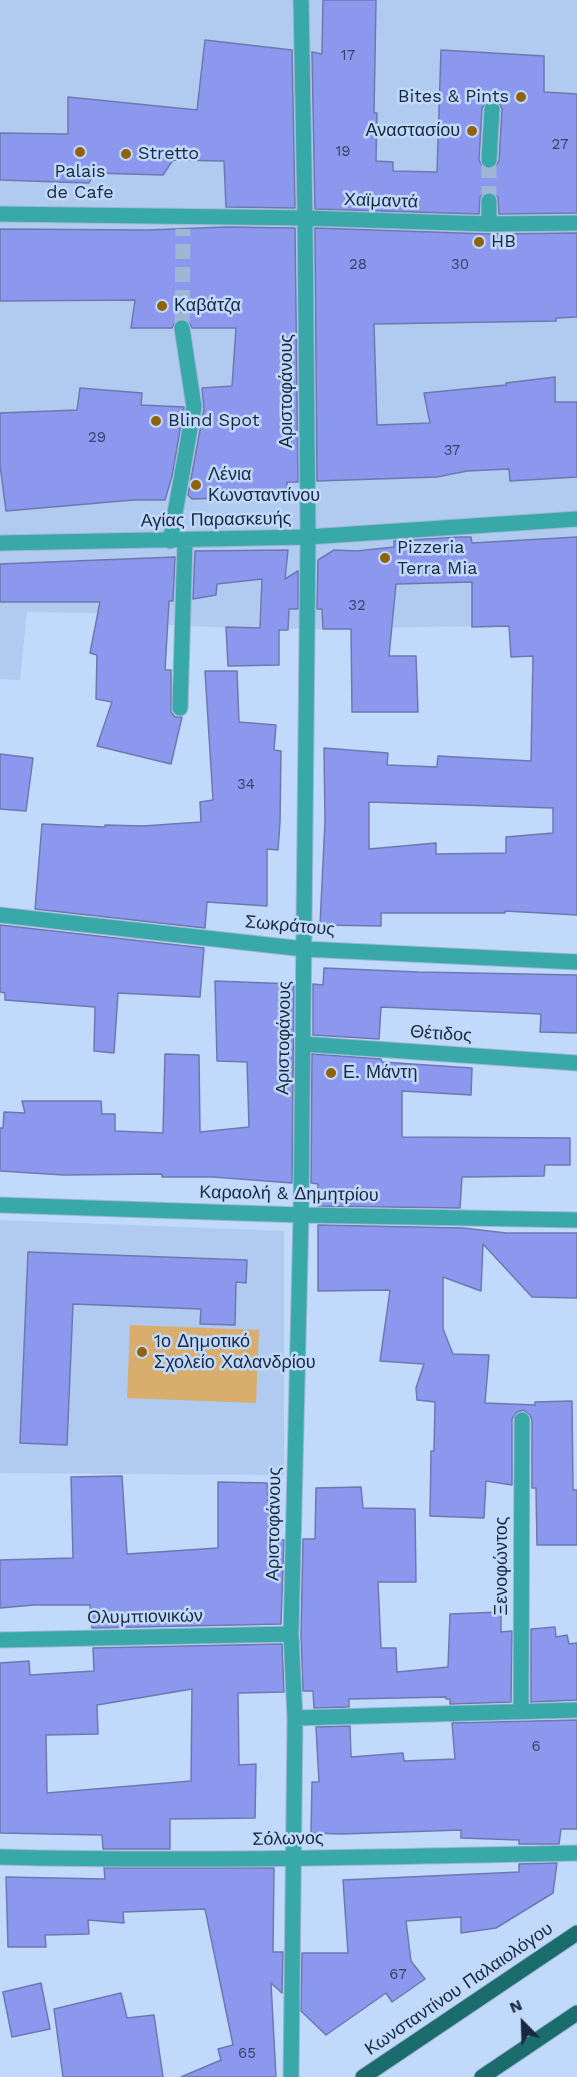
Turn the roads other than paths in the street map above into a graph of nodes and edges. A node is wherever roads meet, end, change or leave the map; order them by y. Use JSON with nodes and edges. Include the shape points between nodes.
{"nodes":[{"id":1,"x":301,"y":0,"type":"edge"},
{"id":2,"x":492,"y":109,"type":"dead end"},
{"id":3,"x":489,"y":160,"type":"tunnel mouth"},
{"id":4,"x":489,"y":201,"type":"tunnel mouth"},
{"id":5,"x":0,"y":214,"type":"edge"},
{"id":6,"x":305,"y":218,"type":"junction"},
{"id":7,"x":577,"y":223,"type":"edge"},
{"id":8,"x":489,"y":224,"type":"junction"},
{"id":9,"x":182,"y":328,"type":"tunnel mouth"},
{"id":10,"x":577,"y":519,"type":"edge"},
{"id":11,"x":308,"y":537,"type":"junction"},
{"id":12,"x":178,"y":541,"type":"junction"},
{"id":13,"x":0,"y":543,"type":"edge"},
{"id":14,"x":180,"y":708,"type":"dead end"},
{"id":15,"x":0,"y":915,"type":"edge"},
{"id":16,"x":304,"y":949,"type":"junction"},
{"id":17,"x":577,"y":962,"type":"edge"},
{"id":18,"x":303,"y":1044,"type":"junction"},
{"id":19,"x":577,"y":1063,"type":"edge"},
{"id":20,"x":0,"y":1205,"type":"edge"},
{"id":21,"x":301,"y":1215,"type":"junction"},
{"id":22,"x":577,"y":1220,"type":"edge"},
{"id":23,"x":522,"y":1420,"type":"dead end"},
{"id":24,"x":291,"y":1634,"type":"junction"},
{"id":25,"x":0,"y":1640,"type":"edge"},
{"id":26,"x":577,"y":1710,"type":"edge"},
{"id":27,"x":521,"y":1712,"type":"junction"},
{"id":28,"x":295,"y":1718,"type":"junction"},
{"id":29,"x":577,"y":1853,"type":"edge"},
{"id":30,"x":0,"y":1857,"type":"edge"},
{"id":31,"x":293,"y":1859,"type":"junction"},
{"id":32,"x":577,"y":1933,"type":"edge"},
{"id":33,"x":577,"y":2013,"type":"edge"},
{"id":34,"x":291,"y":2077,"type":"edge"},
{"id":35,"x":363,"y":2077,"type":"edge"},
{"id":36,"x":482,"y":2077,"type":"edge"}],
"edges":[{"from":1,"to":6,"type":"street","name":"Αριστοφάνους"},
{"from":2,"to":3,"type":"street"},
{"from":4,"to":8,"type":"street"},
{"from":5,"to":6,"type":"street","name":"Χαϊμαντά","via":[[184,223]]},
{"from":6,"to":8,"type":"street","name":"Χαϊμαντά"},
{"from":6,"to":11,"type":"street","name":"Αριστοφάνους"},
{"from":7,"to":8,"type":"street","name":"Χαϊμαντά"},
{"from":9,"to":12,"type":"street","via":[[194,407]]},
{"from":10,"to":11,"type":"street","name":"Αγίας Παρασκευής"},
{"from":11,"to":12,"type":"street","name":"Αγίας Παρασκευής"},
{"from":11,"to":16,"type":"street","name":"Αριστοφάνους"},
{"from":12,"to":13,"type":"street","name":"Αγίας Παρασκευής"},
{"from":12,"to":14,"type":"street"},
{"from":15,"to":16,"type":"street","name":"Σωκράτους"},
{"from":16,"to":17,"type":"street","name":"Σωκράτους"},
{"from":16,"to":18,"type":"street","name":"Αριστοφάνους"},
{"from":18,"to":19,"type":"street","name":"Θέτιδος"},
{"from":18,"to":21,"type":"street","name":"Αριστοφάνους"},
{"from":20,"to":21,"type":"street","name":"Καραολή & Δημητρίου"},
{"from":21,"to":22,"type":"street","name":"Καραολή & Δημητρίου"},
{"from":21,"to":24,"type":"street","name":"Αριστοφάνους"},
{"from":23,"to":27,"type":"street","name":"Ξενοφώντος"},
{"from":24,"to":25,"type":"street","name":"Ολυμπιονικών"},
{"from":24,"to":28,"type":"street","name":"Αριστοφάνους"},
{"from":26,"to":27,"type":"street"},
{"from":27,"to":28,"type":"street"},
{"from":28,"to":31,"type":"street","name":"Αριστοφάνους"},
{"from":29,"to":31,"type":"street","name":"Σόλωνος"},
{"from":30,"to":31,"type":"street","name":"Σόλωνος"},
{"from":31,"to":34,"type":"street","name":"Αριστοφάνους"},
{"from":32,"to":35,"type":"main road","name":"Κωνσταντίνου Παλαιολόγου"},
{"from":33,"to":36,"type":"main road"}]}
